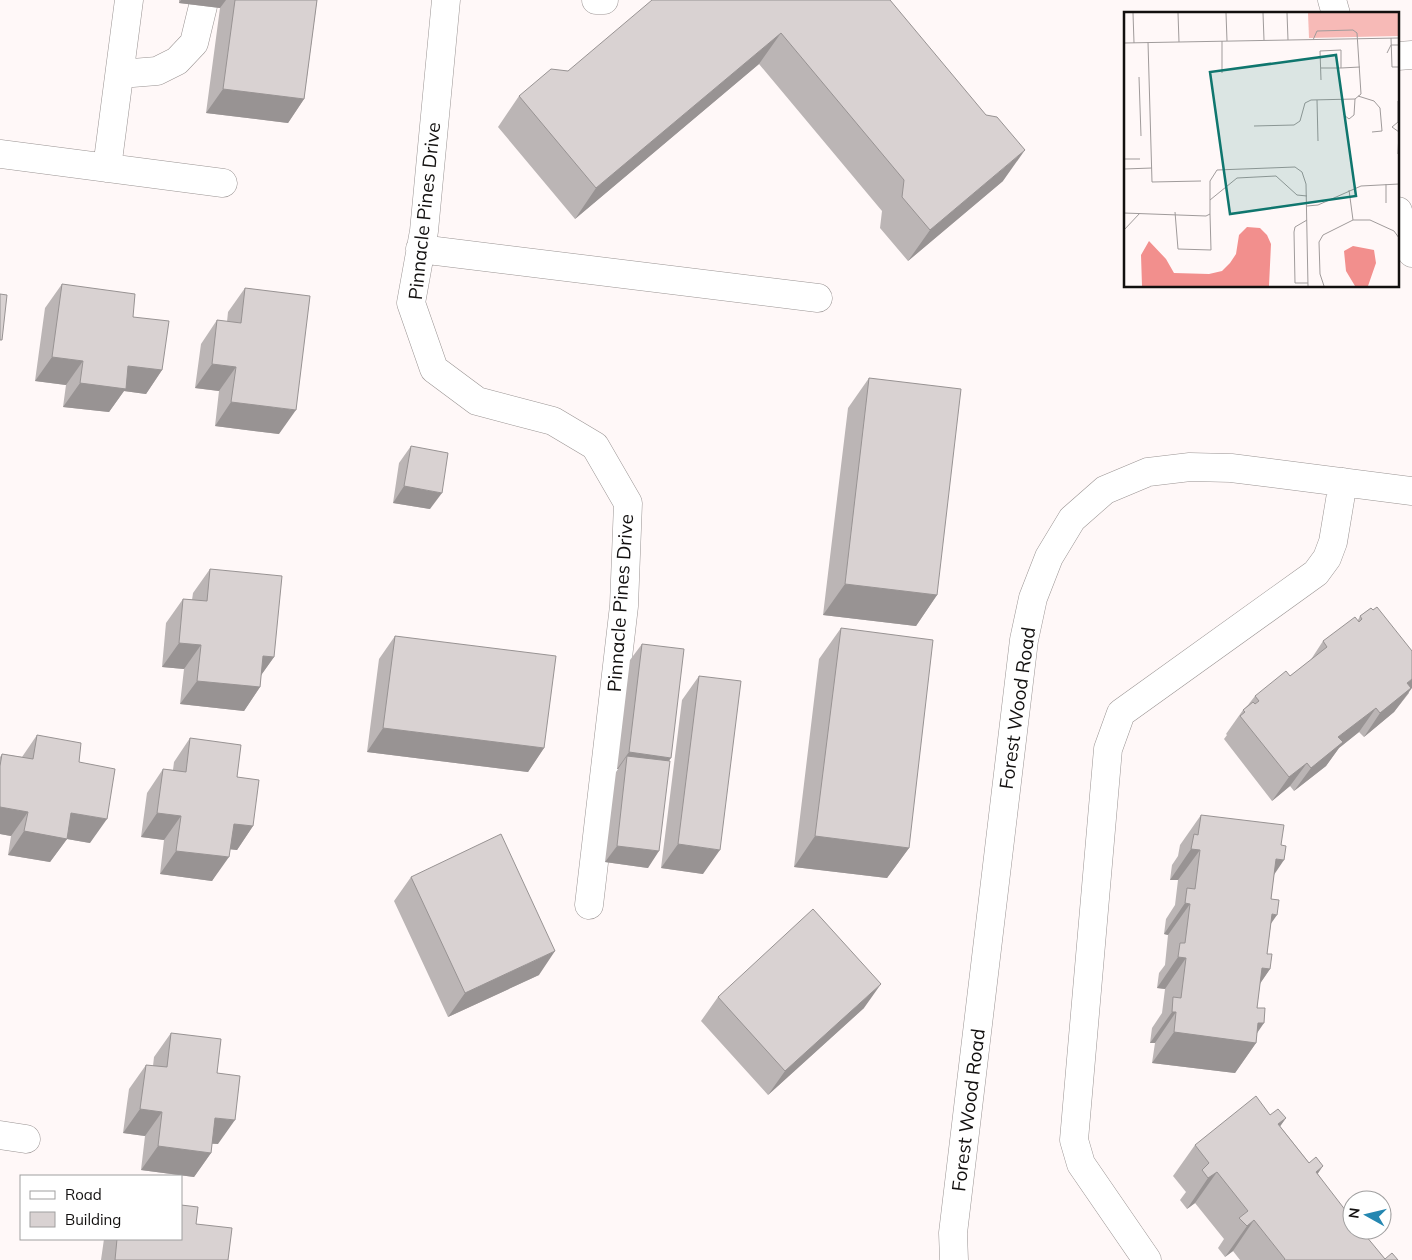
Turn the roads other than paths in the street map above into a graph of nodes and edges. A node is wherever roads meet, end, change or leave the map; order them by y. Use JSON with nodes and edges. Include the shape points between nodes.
{"nodes":[{"id":1,"x":129,"y":0,"type":"edge"},
{"id":2,"x":446,"y":0,"type":"edge"},
{"id":3,"x":596,"y":0,"type":"edge"},
{"id":4,"x":604,"y":0,"type":"edge"},
{"id":5,"x":203,"y":6,"type":"dead end"},
{"id":6,"x":120,"y":74,"type":"junction"},
{"id":7,"x":0,"y":154,"type":"edge"},
{"id":8,"x":107,"y":168,"type":"junction"},
{"id":9,"x":223,"y":183,"type":"dead end"},
{"id":10,"x":1400,"y":218,"type":"edge"},
{"id":11,"x":420,"y":249,"type":"junction"},
{"id":12,"x":1412,"y":253,"type":"edge"},
{"id":13,"x":818,"y":298,"type":"dead end"},
{"id":14,"x":1343,"y":482,"type":"junction"},
{"id":15,"x":1412,"y":491,"type":"edge"},
{"id":16,"x":589,"y":905,"type":"dead end"},
{"id":17,"x":954,"y":1260,"type":"edge"},
{"id":18,"x":1147,"y":1260,"type":"edge"}],
"edges":[{"from":1,"to":6,"type":"street"},
{"from":2,"to":11,"type":"street","name":"Pinnacle Pines Drive"},
{"from":3,"to":4,"type":"street"},
{"from":5,"to":6,"type":"street","via":[[194,43],[177,61],[158,71]]},
{"from":6,"to":8,"type":"street"},
{"from":7,"to":8,"type":"street"},
{"from":8,"to":9,"type":"street"},
{"from":10,"to":12,"type":"street"},
{"from":11,"to":13,"type":"street"},
{"from":11,"to":16,"type":"street","name":"Pinnacle Pines Drive","via":[[411,303],[434,369],[478,401],[553,421],[595,446],[628,503],[624,606]]},
{"from":14,"to":15,"type":"street","name":"Forest Wood Road"},
{"from":14,"to":17,"type":"street","name":"Forest Wood Road","via":[[1231,468],[1148,472],[1105,490],[1072,519],[1048,557],[1033,598],[1024,640],[953,1233]]},
{"from":14,"to":18,"type":"street","via":[[1333,542],[1316,574],[1121,713],[1108,749],[1074,1140],[1081,1164]]}]}
